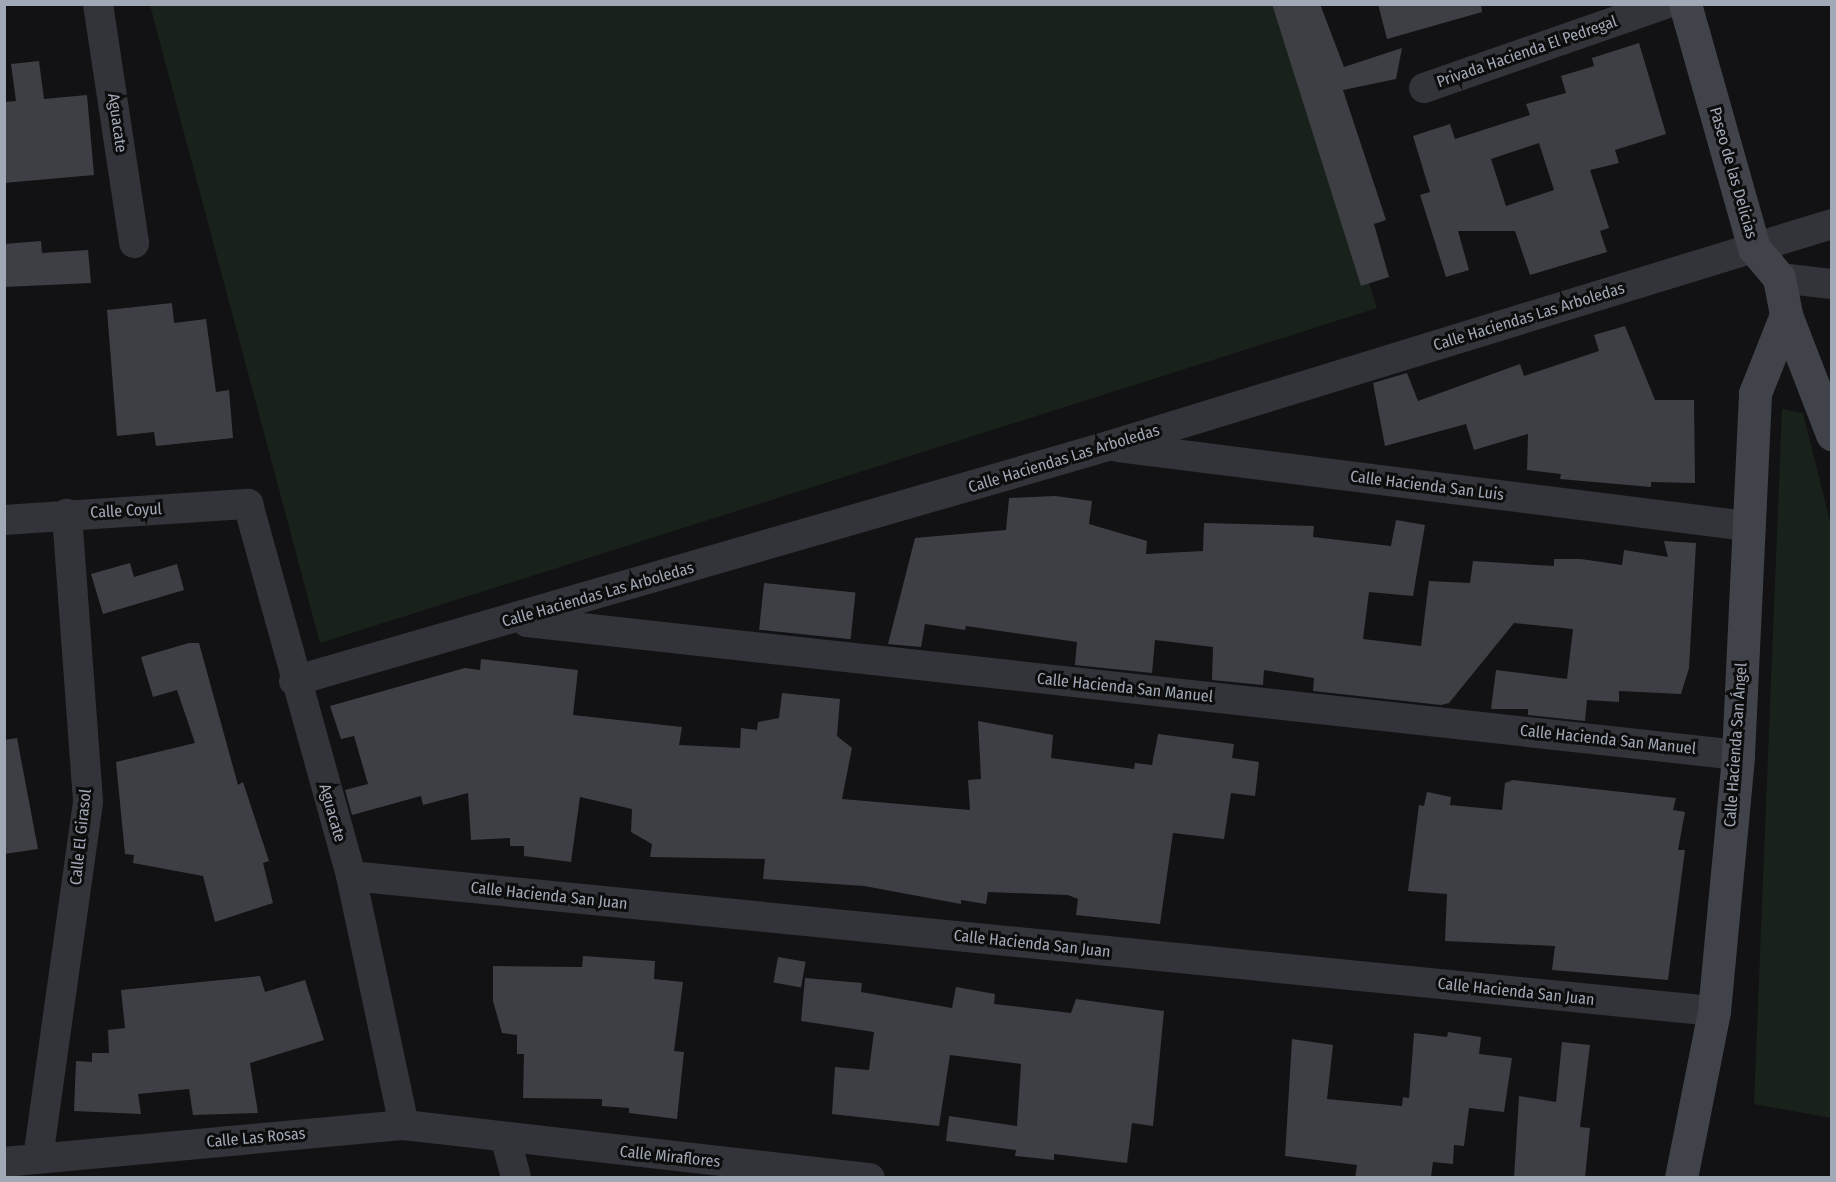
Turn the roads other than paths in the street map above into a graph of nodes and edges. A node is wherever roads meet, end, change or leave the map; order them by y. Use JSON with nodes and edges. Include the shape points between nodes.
{"nodes":[{"id":1,"x":98,"y":4,"type":"edge"},
{"id":2,"x":1665,"y":4,"type":"edge"},
{"id":3,"x":1685,"y":4,"type":"edge"},
{"id":4,"x":1424,"y":88,"type":"dead end"},
{"id":5,"x":1832,"y":224,"type":"edge"},
{"id":6,"x":134,"y":243,"type":"dead end"},
{"id":7,"x":1754,"y":248,"type":"junction"},
{"id":8,"x":1779,"y":278,"type":"junction"},
{"id":9,"x":1832,"y":284,"type":"edge"},
{"id":10,"x":1786,"y":315,"type":"junction"},
{"id":11,"x":1832,"y":435,"type":"edge"},
{"id":12,"x":1108,"y":446,"type":"junction"},
{"id":13,"x":248,"y":504,"type":"joint"},
{"id":14,"x":68,"y":514,"type":"junction"},
{"id":15,"x":4,"y":519,"type":"edge"},
{"id":16,"x":1747,"y":526,"type":"junction"},
{"id":17,"x":512,"y":620,"type":"junction"},
{"id":18,"x":294,"y":681,"type":"junction"},
{"id":19,"x":1738,"y":755,"type":"junction"},
{"id":20,"x":351,"y":876,"type":"junction"},
{"id":21,"x":1714,"y":1011,"type":"junction"},
{"id":22,"x":404,"y":1125,"type":"junction"},
{"id":23,"x":506,"y":1140,"type":"junction"},
{"id":24,"x":39,"y":1158,"type":"junction"},
{"id":25,"x":4,"y":1162,"type":"edge"},
{"id":26,"x":516,"y":1178,"type":"edge"},
{"id":27,"x":870,"y":1178,"type":"edge"},
{"id":28,"x":1681,"y":1178,"type":"edge"}],
"edges":[{"from":1,"to":6,"type":"street","name":"Aguacate"},
{"from":2,"to":4,"type":"street","name":"Privada Hacienda El Pedregal"},
{"from":3,"to":7,"type":"street","name":"Paseo de las Delicias"},
{"from":5,"to":7,"type":"street","name":"Calle Haciendas Las Arboledas"},
{"from":7,"to":8,"type":"street","name":"Paseo de las Delicias"},
{"from":7,"to":12,"type":"street","name":"Calle Haciendas Las Arboledas"},
{"from":8,"to":9,"type":"street"},
{"from":8,"to":10,"type":"street","name":"Paseo de las Delicias"},
{"from":10,"to":11,"type":"street","name":"Paseo de las Delicias"},
{"from":10,"to":16,"type":"street","name":"Calle Hacienda San Ángel","via":[[1755,393]]},
{"from":12,"to":16,"type":"street","name":"Calle Hacienda San Luis"},
{"from":12,"to":17,"type":"street","name":"Calle Haciendas Las Arboledas"},
{"from":13,"to":14,"type":"street","name":"Calle Coyul"},
{"from":13,"to":18,"type":"street","name":"Aguacate"},
{"from":14,"to":15,"type":"street","name":"Calle Coyul"},
{"from":14,"to":24,"type":"street","name":"Calle El Girasol","via":[[88,801]]},
{"from":16,"to":19,"type":"street","name":"Calle Hacienda San Ángel"},
{"from":17,"to":18,"type":"street","name":"Calle Haciendas Las Arboledas"},
{"from":17,"to":19,"type":"street","name":"Calle Hacienda San Manuel"},
{"from":18,"to":20,"type":"street","name":"Aguacate"},
{"from":19,"to":21,"type":"street","name":"Calle Hacienda San Ángel"},
{"from":20,"to":21,"type":"street","name":"Calle Hacienda San Juan"},
{"from":20,"to":22,"type":"street","name":"Aguacate"},
{"from":21,"to":28,"type":"street","name":"Calle Hacienda San Ángel"},
{"from":22,"to":23,"type":"street","name":"Calle Las Rosas"},
{"from":22,"to":24,"type":"street","name":"Calle Las Rosas"},
{"from":23,"to":26,"type":"street"},
{"from":23,"to":27,"type":"street","name":"Calle Miraflores"},
{"from":24,"to":25,"type":"street","name":"Calle Las Rosas"}]}
